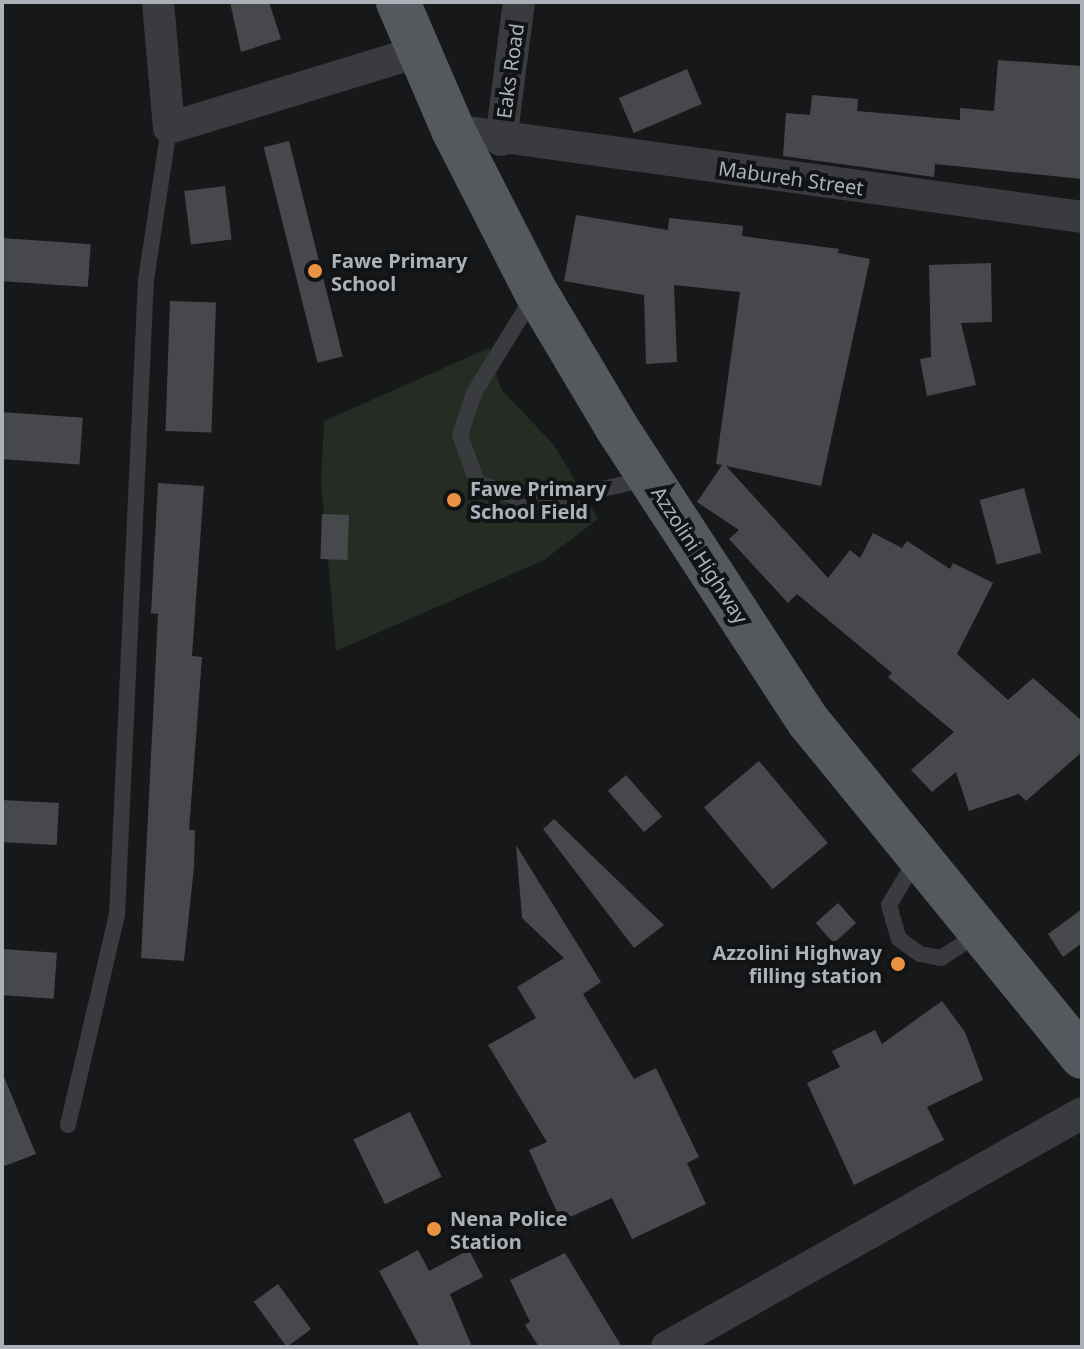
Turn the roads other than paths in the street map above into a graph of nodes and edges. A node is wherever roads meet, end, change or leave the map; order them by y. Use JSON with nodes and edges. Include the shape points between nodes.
{"nodes":[{"id":1,"x":158,"y":2,"type":"edge"},
{"id":2,"x":398,"y":2,"type":"edge"},
{"id":3,"x":519,"y":2,"type":"edge"},
{"id":4,"x":418,"y":52,"type":"junction"},
{"id":5,"x":169,"y":128,"type":"junction"},
{"id":6,"x":453,"y":130,"type":"junction"},
{"id":7,"x":501,"y":140,"type":"junction"},
{"id":8,"x":1082,"y":217,"type":"edge"},
{"id":9,"x":536,"y":292,"type":"junction"},
{"id":10,"x":650,"y":478,"type":"junction"},
{"id":11,"x":917,"y":858,"type":"junction"},
{"id":12,"x":978,"y":934,"type":"junction"},
{"id":13,"x":1082,"y":1057,"type":"edge"},
{"id":14,"x":1082,"y":1113,"type":"edge"},
{"id":15,"x":68,"y":1125,"type":"dead end"},
{"id":16,"x":667,"y":1347,"type":"edge"}],
"edges":[{"from":1,"to":5,"type":"street"},
{"from":2,"to":4,"type":"main road","name":"Azzolini Highway"},
{"from":3,"to":7,"type":"street","name":"Eaks Road"},
{"from":4,"to":5,"type":"street"},
{"from":4,"to":6,"type":"main road","name":"Azzolini Highway"},
{"from":5,"to":15,"type":"lane","via":[[146,280],[117,915]]},
{"from":6,"to":7,"type":"street","name":"Eaks Road"},
{"from":6,"to":9,"type":"main road","name":"Azzolini Highway"},
{"from":7,"to":8,"type":"street","name":"Mabureh Street"},
{"from":9,"to":10,"type":"main road","name":"Azzolini Highway"},
{"from":9,"to":10,"type":"lane","via":[[474,393],[460,435],[477,482],[533,504]]},
{"from":10,"to":11,"type":"main road","name":"Azzolini Highway","via":[[809,722]]},
{"from":11,"to":12,"type":"main road","name":"Azzolini Highway"},
{"from":11,"to":12,"type":"lane","via":[[889,905],[899,939],[920,954],[941,958]]},
{"from":12,"to":13,"type":"main road","name":"Azzolini Highway"},
{"from":14,"to":16,"type":"street"}]}
